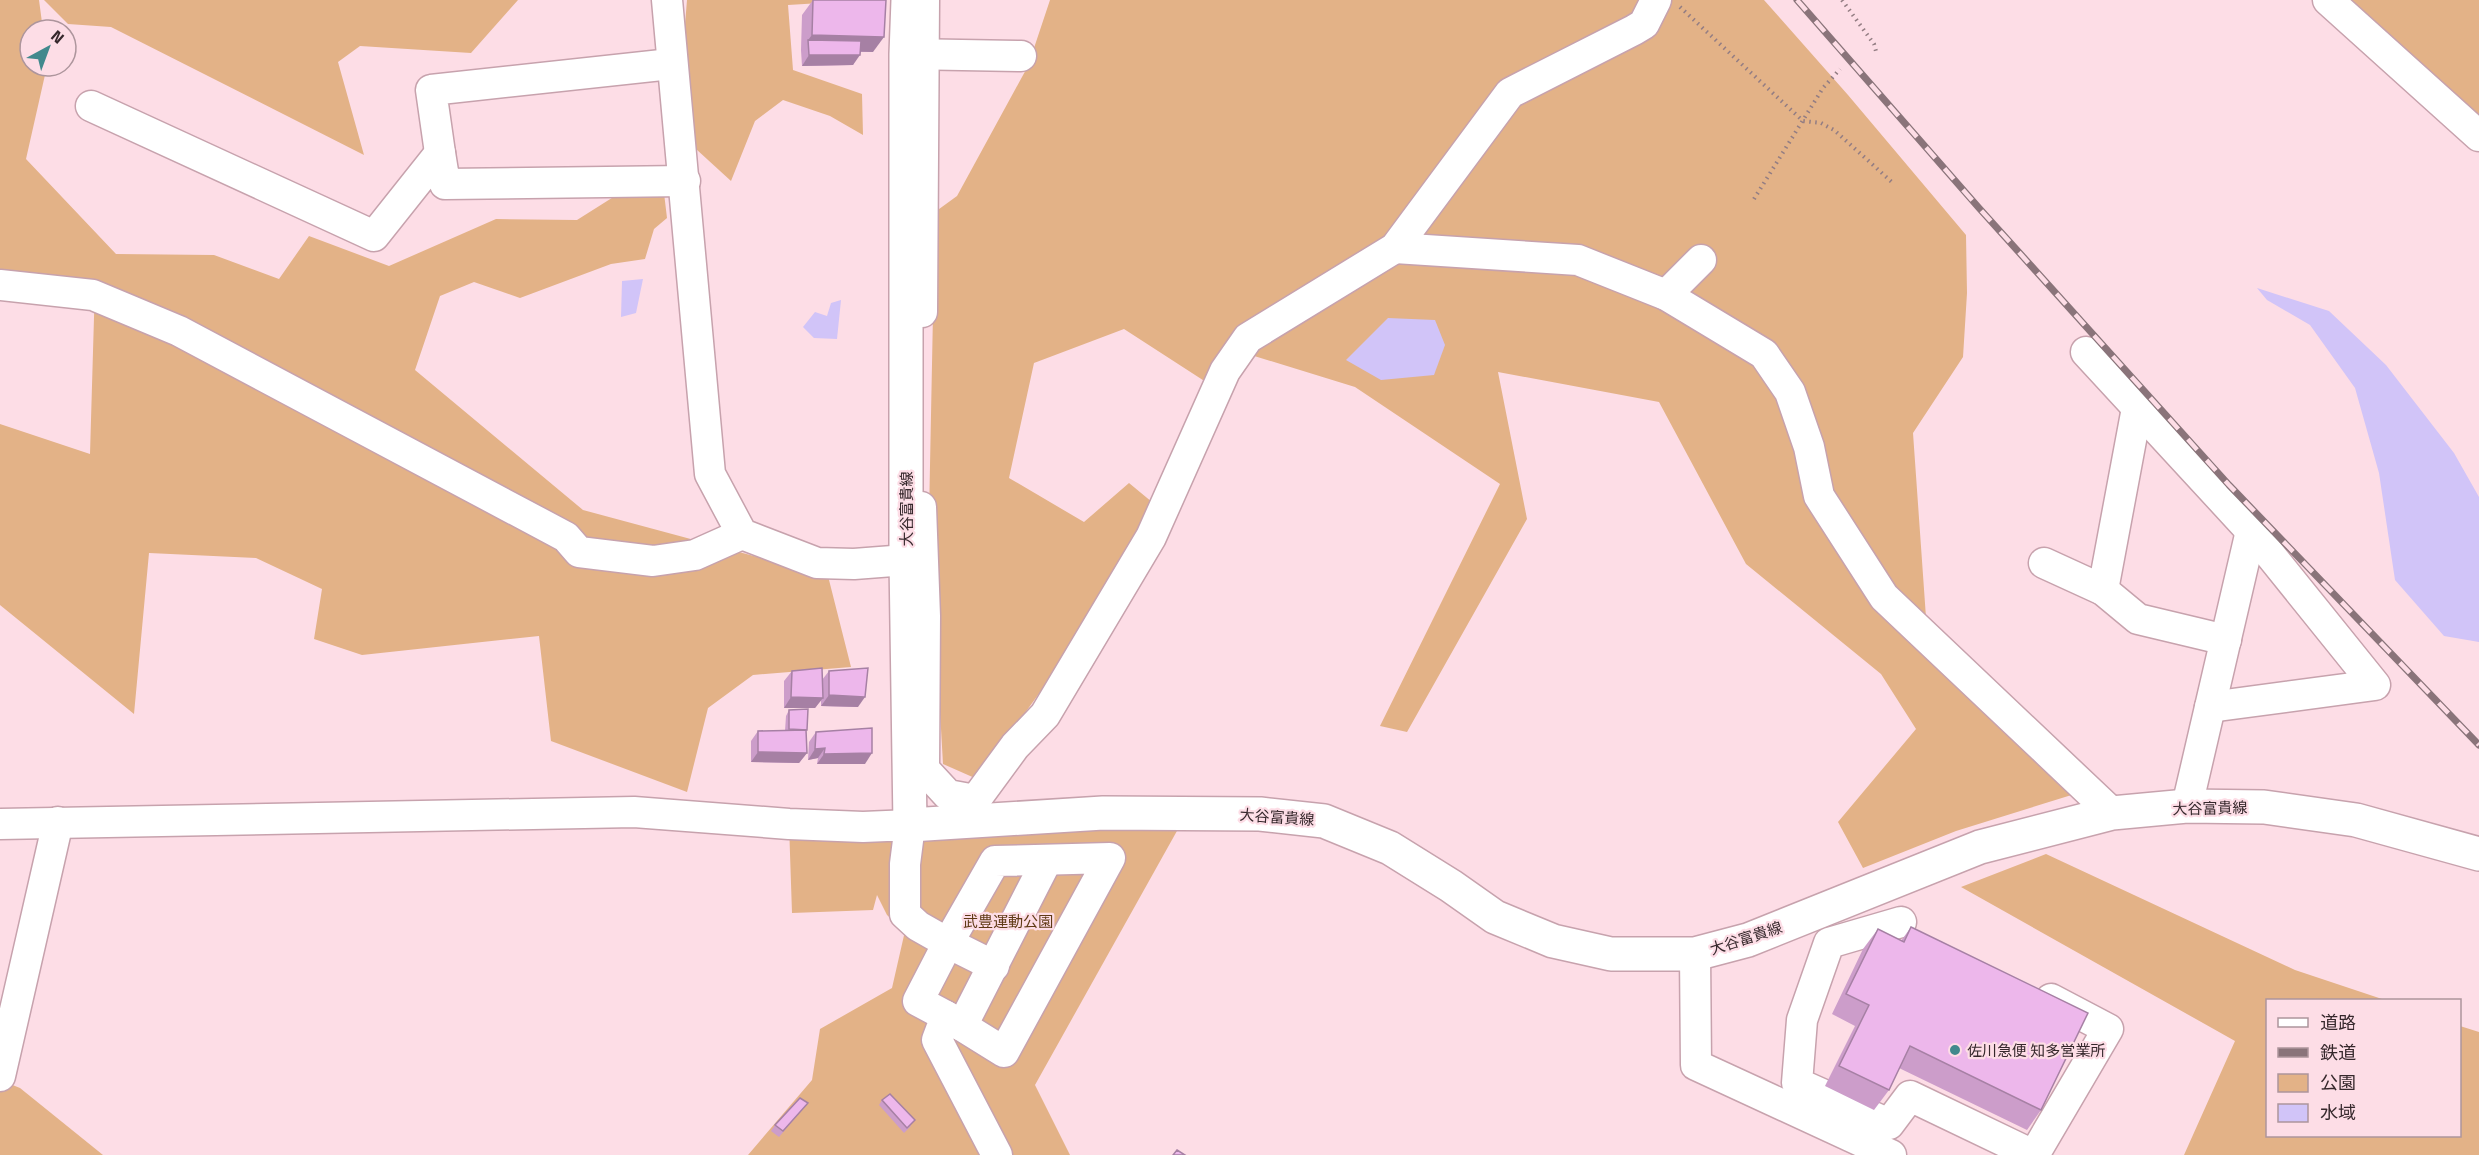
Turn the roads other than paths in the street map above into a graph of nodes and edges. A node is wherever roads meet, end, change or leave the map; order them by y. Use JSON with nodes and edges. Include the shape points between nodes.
{"nodes":[{"id":1,"x":667,"y":0,"type":"edge"},
{"id":2,"x":908,"y":0,"type":"edge"},
{"id":3,"x":924,"y":0,"type":"edge"},
{"id":4,"x":2328,"y":0,"type":"edge"},
{"id":5,"x":1666,"y":2,"type":"edge"},
{"id":6,"x":915,"y":54,"type":"junction"},
{"id":7,"x":1021,"y":56,"type":"dead end"},
{"id":8,"x":671,"y":64,"type":"junction"},
{"id":9,"x":91,"y":106,"type":"dead end"},
{"id":10,"x":2479,"y":136,"type":"edge"},
{"id":11,"x":440,"y":153,"type":"junction"},
{"id":12,"x":684,"y":182,"type":"junction"},
{"id":13,"x":1395,"y":248,"type":"junction"},
{"id":14,"x":1701,"y":260,"type":"dead end"},
{"id":15,"x":0,"y":285,"type":"edge"},
{"id":16,"x":1666,"y":295,"type":"junction"},
{"id":17,"x":2086,"y":352,"type":"dead end"},
{"id":18,"x":2137,"y":408,"type":"junction"},
{"id":19,"x":2251,"y":531,"type":"junction"},
{"id":20,"x":742,"y":534,"type":"junction"},
{"id":21,"x":906,"y":560,"type":"junction"},
{"id":22,"x":2044,"y":563,"type":"dead end"},
{"id":23,"x":2103,"y":590,"type":"junction"},
{"id":24,"x":2226,"y":640,"type":"junction"},
{"id":25,"x":2210,"y":707,"type":"junction"},
{"id":26,"x":2187,"y":806,"type":"junction"},
{"id":27,"x":968,"y":811,"type":"junction"},
{"id":28,"x":2112,"y":813,"type":"junction"},
{"id":29,"x":58,"y":822,"type":"junction"},
{"id":30,"x":0,"y":824,"type":"edge"},
{"id":31,"x":910,"y":825,"type":"junction"},
{"id":32,"x":2479,"y":854,"type":"edge"},
{"id":33,"x":1047,"y":860,"type":"junction"},
{"id":34,"x":1887,"y":884,"type":"junction"},
{"id":35,"x":948,"y":943,"type":"junction"},
{"id":36,"x":1695,"y":954,"type":"junction"},
{"id":37,"x":994,"y":966,"type":"junction"},
{"id":38,"x":2025,"y":986,"type":"edge"},
{"id":39,"x":954,"y":1021,"type":"junction"},
{"id":40,"x":0,"y":1076,"type":"edge"},
{"id":41,"x":997,"y":1155,"type":"edge"},
{"id":42,"x":1891,"y":1155,"type":"edge"},
{"id":43,"x":2034,"y":1155,"type":"edge"}],
"edges":[{"from":1,"to":8,"type":"street"},
{"from":2,"to":6,"type":"main road","name":"大谷富貴線"},
{"from":3,"to":6,"type":"street"},
{"from":4,"to":10,"type":"street"},
{"from":5,"to":13,"type":"street","via":[[1634,30],[1510,93]]},
{"from":6,"to":7,"type":"street"},
{"from":6,"to":21,"type":"main road","name":"大谷富貴線"},
{"from":6,"to":27,"type":"street","via":[[924,769]]},
{"from":8,"to":11,"type":"street","via":[[431,90]]},
{"from":8,"to":12,"type":"street"},
{"from":9,"to":11,"type":"street","via":[[374,236]]},
{"from":11,"to":12,"type":"street","via":[[445,184]]},
{"from":12,"to":20,"type":"street","via":[[710,474]]},
{"from":13,"to":16,"type":"street","via":[[1578,260]]},
{"from":13,"to":27,"type":"street","via":[[1248,338],[1225,371],[1151,537],[1045,715],[1015,746]]},
{"from":14,"to":16,"type":"street"},
{"from":15,"to":20,"type":"street","via":[[93,295],[179,331],[566,537],[579,552],[653,561],[695,555]]},
{"from":16,"to":28,"type":"street","via":[[1764,354],[1790,392],[1809,447],[1820,496],[1884,597]]},
{"from":17,"to":18,"type":"street"},
{"from":18,"to":19,"type":"street"},
{"from":18,"to":23,"type":"street"},
{"from":19,"to":24,"type":"street"},
{"from":19,"to":25,"type":"street","via":[[2375,685]]},
{"from":20,"to":21,"type":"street","via":[[817,563]]},
{"from":21,"to":31,"type":"main road","name":"大谷富貴線"},
{"from":22,"to":23,"type":"street"},
{"from":23,"to":24,"type":"street","via":[[2138,619]]},
{"from":24,"to":25,"type":"street"},
{"from":25,"to":26,"type":"street"},
{"from":26,"to":28,"type":"main road","name":"大谷富貴線"},
{"from":26,"to":32,"type":"main road","name":"大谷富貴線","via":[[2264,807],[2356,820]]},
{"from":27,"to":31,"type":"main road","name":"大谷富貴線"},
{"from":27,"to":36,"type":"main road","name":"大谷富貴線","via":[[1260,814],[1324,821],[1390,848],[1495,918],[1553,941],[1611,954]]},
{"from":28,"to":34,"type":"main road","name":"大谷富貴線","via":[[1980,847]]},
{"from":29,"to":30,"type":"street"},
{"from":29,"to":31,"type":"street","via":[[634,812],[789,824]]},
{"from":29,"to":40,"type":"street"},
{"from":31,"to":35,"type":"street","via":[[905,914]]},
{"from":33,"to":35,"type":"street","via":[[995,861]]},
{"from":33,"to":37,"type":"street"},
{"from":33,"to":39,"type":"street","via":[[1110,858],[1004,1052]]},
{"from":34,"to":36,"type":"main road","name":"大谷富貴線","via":[[1748,940]]},
{"from":34,"to":43,"type":"street","via":[[1911,928],[1829,943],[1802,1020],[1797,1083],[1889,1124],[1910,1096]]},
{"from":35,"to":37,"type":"street"},
{"from":35,"to":39,"type":"street","via":[[918,1001]]},
{"from":36,"to":42,"type":"street","via":[[1696,1065]]},
{"from":37,"to":39,"type":"street"},
{"from":38,"to":43,"type":"street","via":[[2108,1029]]},
{"from":39,"to":41,"type":"street","via":[[937,1040]]}]}
